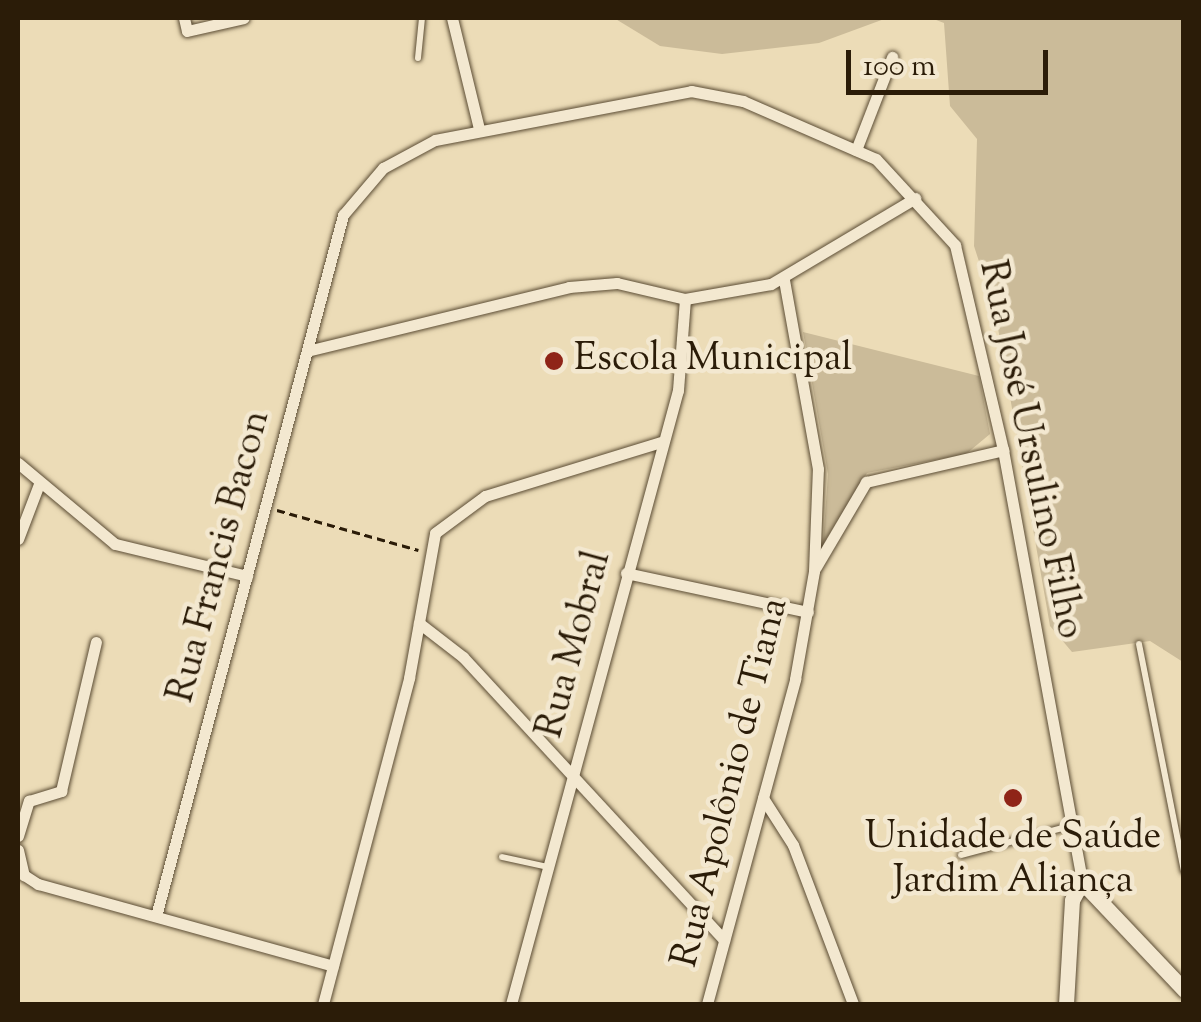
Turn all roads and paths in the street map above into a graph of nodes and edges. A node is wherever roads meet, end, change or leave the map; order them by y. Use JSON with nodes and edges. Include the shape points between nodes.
{"nodes":[{"id":1,"x":184,"y":18,"type":"edge"},
{"id":2,"x":244,"y":18,"type":"edge"},
{"id":3,"x":422,"y":18,"type":"edge"},
{"id":4,"x":452,"y":18,"type":"edge"},
{"id":5,"x":892,"y":57,"type":"dead end"},
{"id":6,"x":418,"y":58,"type":"dead end"},
{"id":7,"x":479,"y":128,"type":"junction"},
{"id":8,"x":856,"y":150,"type":"junction"},
{"id":9,"x":915,"y":198,"type":"junction"},
{"id":10,"x":343,"y":215,"type":"joint"},
{"id":11,"x":784,"y":280,"type":"junction"},
{"id":12,"x":685,"y":299,"type":"junction"},
{"id":13,"x":307,"y":351,"type":"junction"},
{"id":14,"x":661,"y":442,"type":"junction"},
{"id":15,"x":1003,"y":450,"type":"junction"},
{"id":16,"x":18,"y":463,"type":"edge"},
{"id":17,"x":39,"y":484,"type":"junction"},
{"id":18,"x":266,"y":507,"type":"junction"},
{"id":19,"x":18,"y":539,"type":"edge"},
{"id":20,"x":426,"y":552,"type":"junction"},
{"id":21,"x":814,"y":571,"type":"junction"},
{"id":22,"x":626,"y":573,"type":"junction"},
{"id":23,"x":247,"y":576,"type":"junction"},
{"id":24,"x":808,"y":612,"type":"junction"},
{"id":25,"x":419,"y":623,"type":"junction"},
{"id":26,"x":96,"y":642,"type":"dead end"},
{"id":27,"x":1139,"y":644,"type":"dead end"},
{"id":28,"x":572,"y":775,"type":"junction"},
{"id":29,"x":763,"y":798,"type":"junction"},
{"id":30,"x":1071,"y":826,"type":"junction"},
{"id":31,"x":18,"y":836,"type":"edge"},
{"id":32,"x":961,"y":855,"type":"dead end"},
{"id":33,"x":18,"y":856,"type":"edge"},
{"id":34,"x":502,"y":857,"type":"dead end"},
{"id":35,"x":548,"y":866,"type":"junction"},
{"id":36,"x":1184,"y":870,"type":"edge"},
{"id":37,"x":1082,"y":882,"type":"junction"},
{"id":38,"x":156,"y":916,"type":"junction"},
{"id":39,"x":724,"y":940,"type":"junction"},
{"id":40,"x":333,"y":966,"type":"junction"},
{"id":41,"x":1183,"y":990,"type":"edge"},
{"id":42,"x":323,"y":1004,"type":"edge"},
{"id":43,"x":511,"y":1004,"type":"edge"},
{"id":44,"x":707,"y":1004,"type":"edge"},
{"id":45,"x":853,"y":1004,"type":"edge"},
{"id":46,"x":1066,"y":1004,"type":"edge"}],
"edges":[{"from":1,"to":2,"type":"street","via":[[187,32]]},
{"from":3,"to":6,"type":"lane"},
{"from":4,"to":7,"type":"street"},
{"from":5,"to":8,"type":"street"},
{"from":7,"to":8,"type":"street","name":"Rua José Ursulino Filho","via":[[691,91],[744,101]]},
{"from":7,"to":10,"type":"street","name":"Rua José Ursulino Filho","via":[[402,154]]},
{"from":8,"to":9,"type":"street","name":"Rua José Ursulino Filho"},
{"from":9,"to":11,"type":"street"},
{"from":9,"to":15,"type":"street","name":"Rua José Ursulino Filho","via":[[961,262]]},
{"from":10,"to":13,"type":"street","name":"Rua Francis Bacon"},
{"from":11,"to":12,"type":"street"},
{"from":11,"to":21,"type":"street","name":"Rua Apolônio de Tiana","via":[[818,468]]},
{"from":12,"to":13,"type":"street","via":[[616,283],[570,286]]},
{"from":12,"to":14,"type":"street","name":"Rua Mobral","via":[[678,390]]},
{"from":13,"to":18,"type":"street","name":"Rua Francis Bacon"},
{"from":14,"to":20,"type":"street","via":[[471,502],[443,522]]},
{"from":14,"to":22,"type":"street","name":"Rua Mobral"},
{"from":15,"to":21,"type":"street","via":[[866,482]]},
{"from":15,"to":30,"type":"street","name":"Rua José Ursulino Filho"},
{"from":16,"to":17,"type":"street"},
{"from":17,"to":19,"type":"street"},
{"from":17,"to":23,"type":"street","via":[[115,544]]},
{"from":18,"to":20,"type":"path"},
{"from":18,"to":23,"type":"street","name":"Rua Francis Bacon"},
{"from":20,"to":25,"type":"street"},
{"from":21,"to":24,"type":"street","name":"Rua Apolônio de Tiana"},
{"from":22,"to":24,"type":"street"},
{"from":22,"to":28,"type":"street","name":"Rua Mobral"},
{"from":23,"to":38,"type":"street","name":"Rua Francis Bacon"},
{"from":24,"to":29,"type":"street","name":"Rua Apolônio de Tiana"},
{"from":25,"to":28,"type":"street","via":[[463,657]]},
{"from":25,"to":40,"type":"street"},
{"from":26,"to":31,"type":"street","via":[[61,790],[29,801]]},
{"from":27,"to":36,"type":"lane"},
{"from":28,"to":35,"type":"street","name":"Rua Mobral"},
{"from":28,"to":39,"type":"street"},
{"from":29,"to":39,"type":"street","name":"Rua Apolônio de Tiana"},
{"from":29,"to":45,"type":"street","via":[[793,845]]},
{"from":30,"to":32,"type":"lane"},
{"from":30,"to":37,"type":"street","name":"Rua José Ursulino Filho"},
{"from":33,"to":38,"type":"street","via":[[29,880]]},
{"from":34,"to":35,"type":"lane"},
{"from":35,"to":43,"type":"street","name":"Rua Mobral"},
{"from":37,"to":41,"type":"street"},
{"from":37,"to":46,"type":"street","via":[[1072,900]]},
{"from":38,"to":40,"type":"street"},
{"from":39,"to":44,"type":"street","name":"Rua Apolônio de Tiana"},
{"from":40,"to":42,"type":"street"}]}
